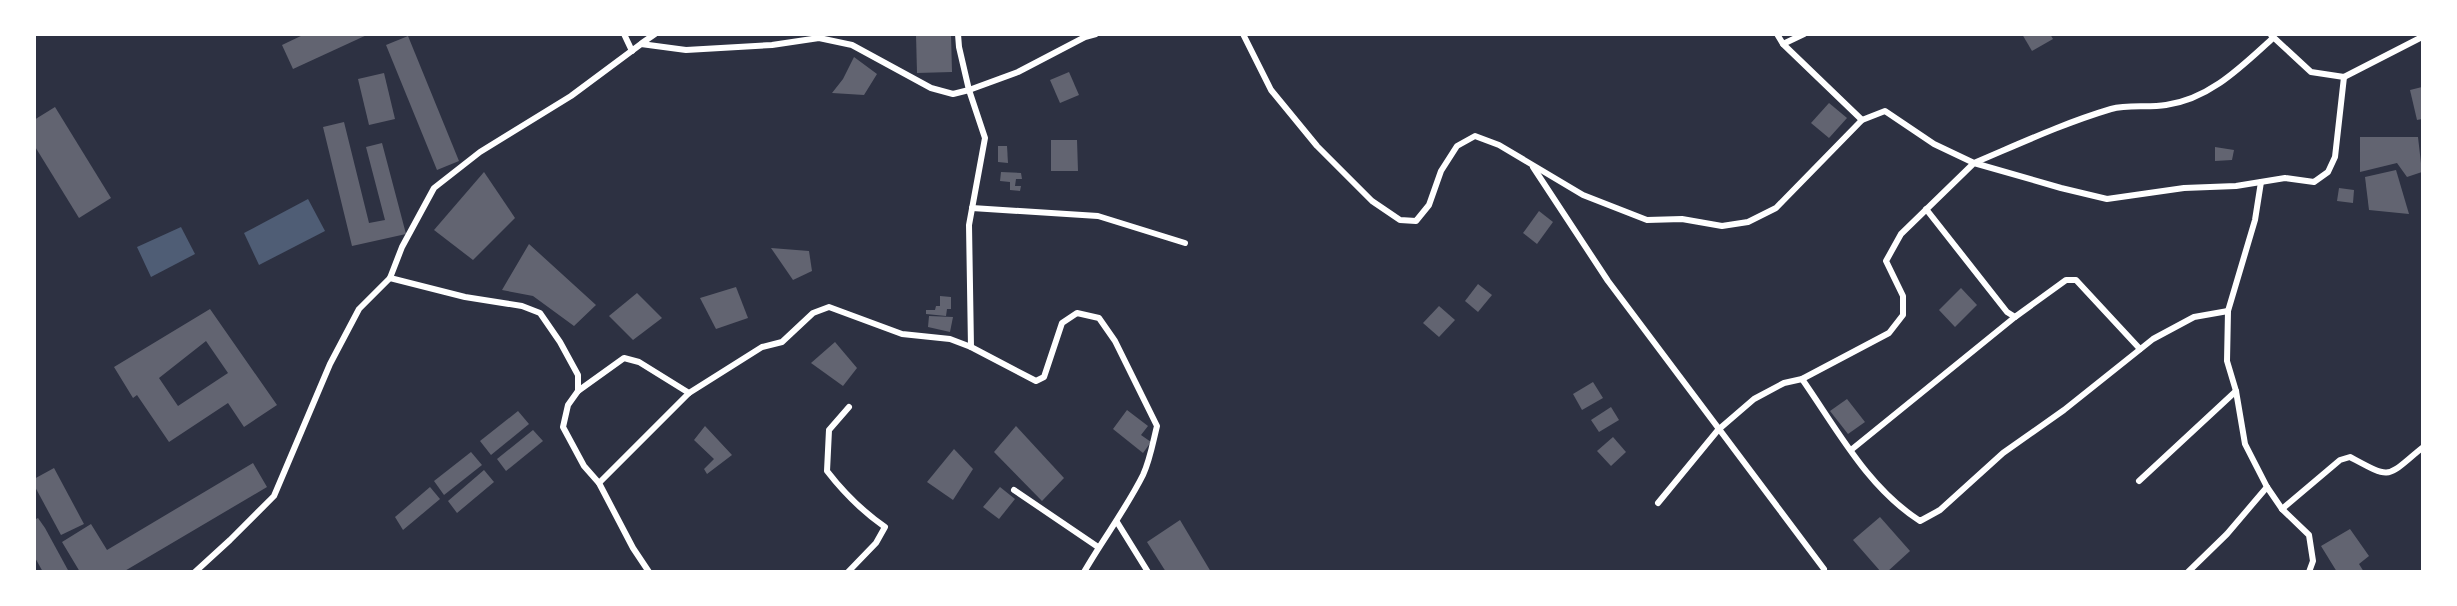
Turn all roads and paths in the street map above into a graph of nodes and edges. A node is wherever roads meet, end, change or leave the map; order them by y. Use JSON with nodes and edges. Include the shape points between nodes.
{"nodes":[{"id":1,"x":624,"y":34,"type":"edge"},
{"id":2,"x":655,"y":34,"type":"edge"},
{"id":3,"x":958,"y":34,"type":"edge"},
{"id":4,"x":1096,"y":34,"type":"edge"},
{"id":5,"x":1243,"y":34,"type":"edge"},
{"id":6,"x":1777,"y":34,"type":"edge"},
{"id":7,"x":1804,"y":34,"type":"edge"},
{"id":8,"x":2272,"y":36,"type":"edge"},
{"id":9,"x":2422,"y":37,"type":"edge"},
{"id":10,"x":641,"y":44,"type":"junction"},
{"id":11,"x":1783,"y":44,"type":"junction"},
{"id":12,"x":632,"y":51,"type":"junction"},
{"id":13,"x":2344,"y":77,"type":"junction"},
{"id":14,"x":969,"y":90,"type":"junction"},
{"id":15,"x":1862,"y":120,"type":"junction"},
{"id":16,"x":1974,"y":163,"type":"junction"},
{"id":17,"x":1531,"y":164,"type":"junction"},
{"id":18,"x":2261,"y":182,"type":"junction"},
{"id":19,"x":972,"y":208,"type":"junction"},
{"id":20,"x":1926,"y":209,"type":"junction"},
{"id":21,"x":1185,"y":243,"type":"dead end"},
{"id":22,"x":390,"y":278,"type":"junction"},
{"id":23,"x":2228,"y":311,"type":"junction"},
{"id":24,"x":2015,"y":317,"type":"junction"},
{"id":25,"x":971,"y":347,"type":"junction"},
{"id":26,"x":2140,"y":349,"type":"junction"},
{"id":27,"x":1802,"y":379,"type":"junction"},
{"id":28,"x":578,"y":391,"type":"junction"},
{"id":29,"x":2236,"y":391,"type":"junction"},
{"id":30,"x":689,"y":393,"type":"junction"},
{"id":31,"x":849,"y":407,"type":"dead end"},
{"id":32,"x":1718,"y":430,"type":"junction"},
{"id":33,"x":2422,"y":448,"type":"edge"},
{"id":34,"x":1851,"y":450,"type":"junction"},
{"id":35,"x":2139,"y":481,"type":"dead end"},
{"id":36,"x":599,"y":483,"type":"junction"},
{"id":37,"x":2266,"y":487,"type":"junction"},
{"id":38,"x":1014,"y":490,"type":"dead end"},
{"id":39,"x":1658,"y":503,"type":"dead end"},
{"id":40,"x":2282,"y":509,"type":"junction"},
{"id":41,"x":1117,"y":522,"type":"junction"},
{"id":42,"x":1098,"y":547,"type":"junction"},
{"id":43,"x":1824,"y":568,"type":"dead end"},
{"id":44,"x":195,"y":572,"type":"edge"},
{"id":45,"x":649,"y":572,"type":"edge"},
{"id":46,"x":848,"y":572,"type":"edge"},
{"id":47,"x":1084,"y":572,"type":"edge"},
{"id":48,"x":1148,"y":572,"type":"edge"},
{"id":49,"x":2188,"y":572,"type":"edge"},
{"id":50,"x":2308,"y":572,"type":"edge"}],
"edges":[{"from":1,"to":12,"type":"street"},
{"from":2,"to":10,"type":"street"},
{"from":3,"to":14,"type":"street"},
{"from":4,"to":14,"type":"street","via":[[1018,72]]},
{"from":5,"to":17,"type":"street","via":[[1271,90],[1317,146],[1372,201],[1400,220],[1416,221],[1429,205],[1457,146],[1475,136]]},
{"from":6,"to":11,"type":"street"},
{"from":7,"to":11,"type":"street"},
{"from":8,"to":13,"type":"street","via":[[2311,72]]},
{"from":8,"to":16,"type":"street","via":[[2239,69],[2206,93],[2167,105],[2114,108]]},
{"from":9,"to":13,"type":"street"},
{"from":10,"to":12,"type":"street"},
{"from":10,"to":14,"type":"street","via":[[686,50],[819,38],[852,45],[931,88],[952,94]]},
{"from":11,"to":15,"type":"street"},
{"from":12,"to":22,"type":"street","via":[[571,96],[480,152],[434,188]]},
{"from":13,"to":18,"type":"street","via":[[2335,157],[2328,172],[2314,182],[2285,178]]},
{"from":14,"to":19,"type":"street","via":[[986,138]]},
{"from":15,"to":16,"type":"street","via":[[1885,111],[1934,144]]},
{"from":15,"to":17,"type":"street","via":[[1776,208],[1748,222],[1722,226],[1682,219],[1647,220],[1583,195]]},
{"from":16,"to":18,"type":"street","via":[[2106,199]]},
{"from":16,"to":20,"type":"street"},
{"from":17,"to":32,"type":"street","via":[[1608,281]]},
{"from":18,"to":23,"type":"street","via":[[2255,220]]},
{"from":19,"to":21,"type":"street","via":[[1098,216]]},
{"from":19,"to":25,"type":"street"},
{"from":20,"to":24,"type":"street"},
{"from":20,"to":27,"type":"street","via":[[1902,234],[1886,261],[1903,296],[1903,315],[1889,333]]},
{"from":22,"to":28,"type":"street","via":[[540,313],[578,375]]},
{"from":22,"to":44,"type":"street","via":[[359,309],[274,496]]},
{"from":23,"to":26,"type":"street","via":[[2194,317]]},
{"from":23,"to":29,"type":"street","via":[[2227,361]]},
{"from":24,"to":26,"type":"street","via":[[2067,280],[2076,280]]},
{"from":24,"to":34,"type":"street"},
{"from":25,"to":30,"type":"street","via":[[950,339],[902,334],[829,307],[813,313],[782,342],[762,347]]},
{"from":25,"to":41,"type":"street","via":[[1036,381],[1044,377],[1062,323],[1077,313],[1099,318],[1115,341],[1157,426],[1144,473]]},
{"from":26,"to":34,"type":"street","via":[[2003,453],[1940,510],[1920,520],[1884,492]]},
{"from":27,"to":32,"type":"street","via":[[1784,383],[1754,399]]},
{"from":27,"to":34,"type":"street"},
{"from":28,"to":30,"type":"street","via":[[624,358]]},
{"from":28,"to":36,"type":"street","via":[[568,405],[563,427],[584,466]]},
{"from":29,"to":35,"type":"street"},
{"from":29,"to":37,"type":"street","via":[[2245,444]]},
{"from":30,"to":36,"type":"street"},
{"from":31,"to":46,"type":"street","via":[[829,430],[827,471],[844,493],[885,527],[876,543]]},
{"from":32,"to":39,"type":"street"},
{"from":32,"to":43,"type":"street"},
{"from":33,"to":40,"type":"street","via":[[2392,473],[2382,474],[2350,457],[2340,460]]},
{"from":36,"to":45,"type":"street"},
{"from":37,"to":40,"type":"street"},
{"from":37,"to":49,"type":"street","via":[[2227,534]]},
{"from":38,"to":42,"type":"street"},
{"from":40,"to":50,"type":"street","via":[[2309,536],[2313,561]]},
{"from":41,"to":42,"type":"street"},
{"from":41,"to":48,"type":"street"},
{"from":42,"to":47,"type":"street"}]}
